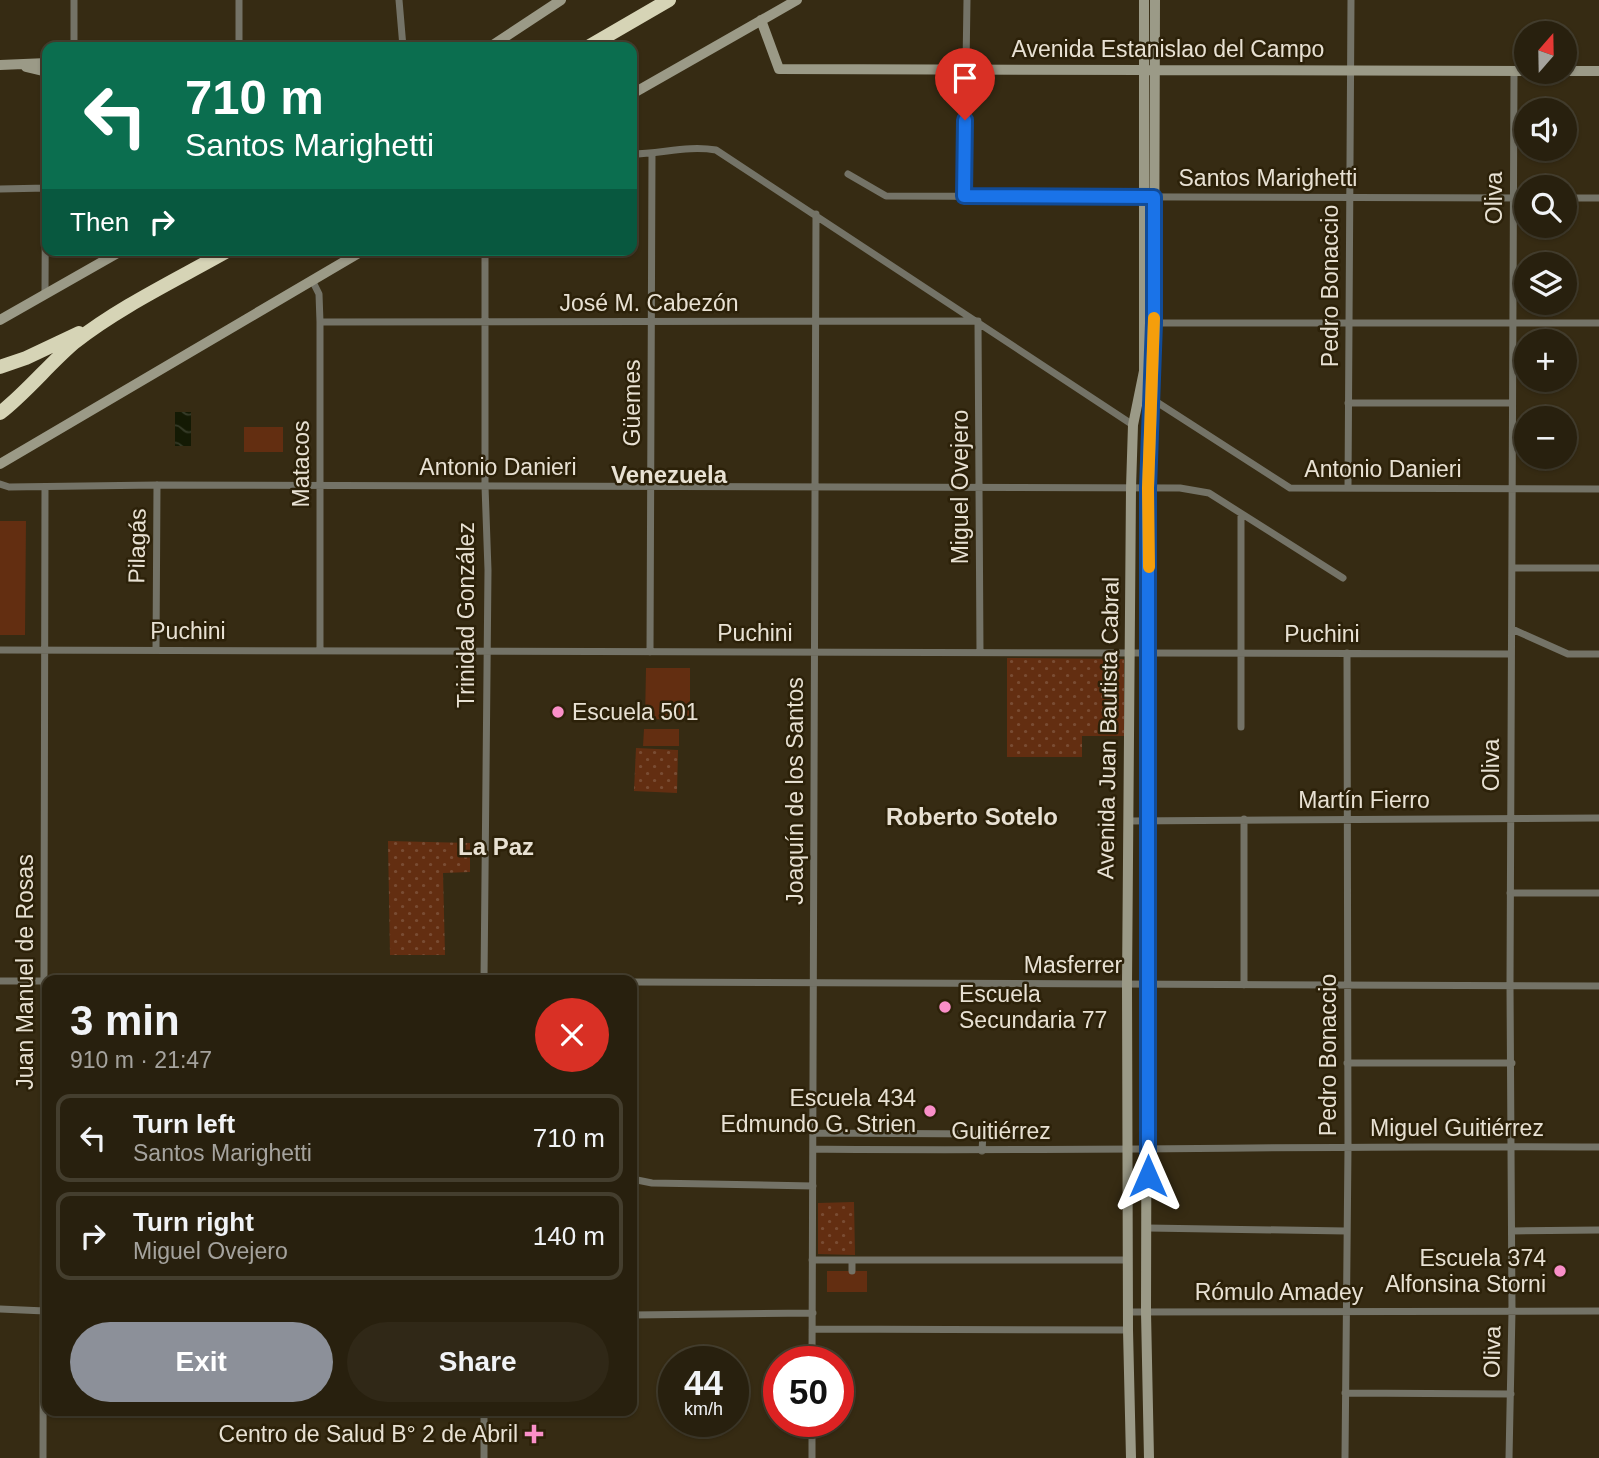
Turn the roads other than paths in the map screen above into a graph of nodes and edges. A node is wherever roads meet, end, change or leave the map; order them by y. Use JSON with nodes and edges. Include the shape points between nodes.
{"nodes":[{"id":1,"x":74,"y":0,"type":"edge"},
{"id":2,"x":239,"y":0,"type":"edge"},
{"id":3,"x":399,"y":0,"type":"edge"},
{"id":4,"x":561,"y":0,"type":"edge"},
{"id":5,"x":668,"y":0,"type":"edge"},
{"id":6,"x":797,"y":0,"type":"edge"},
{"id":7,"x":967,"y":0,"type":"edge"},
{"id":8,"x":1144,"y":0,"type":"edge"},
{"id":9,"x":1155,"y":0,"type":"edge"},
{"id":10,"x":1351,"y":0,"type":"edge"},
{"id":11,"x":761,"y":20,"type":"junction"},
{"id":12,"x":74,"y":42,"type":"edge"},
{"id":13,"x":239,"y":42,"type":"edge"},
{"id":14,"x":403,"y":42,"type":"edge"},
{"id":15,"x":498,"y":42,"type":"edge"},
{"id":16,"x":597,"y":42,"type":"edge"},
{"id":17,"x":0,"y":65,"type":"edge"},
{"id":18,"x":42,"y":67,"type":"edge"},
{"id":19,"x":965,"y":69,"type":"junction"},
{"id":20,"x":1150,"y":70,"type":"junction"},
{"id":21,"x":1350,"y":71,"type":"junction"},
{"id":22,"x":1514,"y":71,"type":"joint"},
{"id":23,"x":1577,"y":71,"type":"edge"},
{"id":24,"x":1599,"y":71,"type":"edge"},
{"id":25,"x":637,"y":91,"type":"edge"},
{"id":26,"x":637,"y":154,"type":"edge"},
{"id":27,"x":652,"y":154,"type":"junction"},
{"id":28,"x":848,"y":174,"type":"dead end"},
{"id":29,"x":42,"y":188,"type":"edge"},
{"id":30,"x":0,"y":189,"type":"edge"},
{"id":31,"x":964,"y":196,"type":"junction"},
{"id":32,"x":1149,"y":197,"type":"junction"},
{"id":33,"x":1349,"y":197,"type":"junction"},
{"id":34,"x":1513,"y":198,"type":"junction"},
{"id":35,"x":1577,"y":198,"type":"edge"},
{"id":36,"x":1599,"y":198,"type":"edge"},
{"id":37,"x":816,"y":214,"type":"junction"},
{"id":38,"x":45,"y":256,"type":"edge"},
{"id":39,"x":113,"y":256,"type":"edge"},
{"id":40,"x":218,"y":256,"type":"edge"},
{"id":41,"x":354,"y":256,"type":"edge"},
{"id":42,"x":485,"y":256,"type":"edge"},
{"id":43,"x":312,"y":280,"type":"junction"},
{"id":44,"x":45,"y":295,"type":"junction"},
{"id":45,"x":108,"y":319,"type":"junction"},
{"id":46,"x":0,"y":320,"type":"edge"},
{"id":47,"x":485,"y":320,"type":"junction"},
{"id":48,"x":978,"y":321,"type":"junction"},
{"id":49,"x":320,"y":322,"type":"junction"},
{"id":50,"x":652,"y":322,"type":"junction"},
{"id":51,"x":816,"y":322,"type":"junction"},
{"id":52,"x":1149,"y":323,"type":"junction"},
{"id":53,"x":1349,"y":323,"type":"junction"},
{"id":54,"x":1513,"y":323,"type":"junction"},
{"id":55,"x":1599,"y":323,"type":"edge"},
{"id":56,"x":0,"y":367,"type":"edge"},
{"id":57,"x":1152,"y":399,"type":"junction"},
{"id":58,"x":1348,"y":403,"type":"junction"},
{"id":59,"x":1512,"y":403,"type":"junction"},
{"id":60,"x":0,"y":413,"type":"edge"},
{"id":61,"x":1133,"y":425,"type":"junction"},
{"id":62,"x":0,"y":464,"type":"edge"},
{"id":63,"x":0,"y":485,"type":"edge"},
{"id":64,"x":157,"y":485,"type":"junction"},
{"id":65,"x":321,"y":486,"type":"junction"},
{"id":66,"x":485,"y":486,"type":"junction"},
{"id":67,"x":651,"y":486,"type":"junction"},
{"id":68,"x":45,"y":487,"type":"junction"},
{"id":69,"x":815,"y":487,"type":"junction"},
{"id":70,"x":979,"y":487,"type":"junction"},
{"id":71,"x":1131,"y":488,"type":"junction"},
{"id":72,"x":1148,"y":488,"type":"junction"},
{"id":73,"x":1348,"y":488,"type":"junction"},
{"id":74,"x":1512,"y":488,"type":"junction"},
{"id":75,"x":1599,"y":488,"type":"edge"},
{"id":76,"x":1241,"y":514,"type":"junction"},
{"id":77,"x":1599,"y":568,"type":"edge"},
{"id":78,"x":1512,"y":569,"type":"junction"},
{"id":79,"x":1343,"y":578,"type":"dead end"},
{"id":80,"x":1511,"y":629,"type":"junction"},
{"id":81,"x":0,"y":650,"type":"edge"},
{"id":82,"x":45,"y":650,"type":"junction"},
{"id":83,"x":156,"y":650,"type":"junction"},
{"id":84,"x":486,"y":650,"type":"junction"},
{"id":85,"x":320,"y":651,"type":"junction"},
{"id":86,"x":650,"y":652,"type":"junction"},
{"id":87,"x":814,"y":652,"type":"junction"},
{"id":88,"x":980,"y":652,"type":"junction"},
{"id":89,"x":1131,"y":653,"type":"junction"},
{"id":90,"x":1149,"y":653,"type":"junction"},
{"id":91,"x":1242,"y":653,"type":"junction"},
{"id":92,"x":1347,"y":653,"type":"junction"},
{"id":93,"x":1510,"y":653,"type":"junction"},
{"id":94,"x":1599,"y":654,"type":"edge"},
{"id":95,"x":1241,"y":727,"type":"dead end"},
{"id":96,"x":1510,"y":818,"type":"junction"},
{"id":97,"x":1599,"y":818,"type":"edge"},
{"id":98,"x":1244,"y":819,"type":"junction"},
{"id":99,"x":1148,"y":820,"type":"junction"},
{"id":100,"x":1348,"y":820,"type":"junction"},
{"id":101,"x":1129,"y":821,"type":"junction"},
{"id":102,"x":1599,"y":892,"type":"edge"},
{"id":103,"x":1510,"y":893,"type":"junction"},
{"id":104,"x":46,"y":975,"type":"edge"},
{"id":105,"x":484,"y":975,"type":"edge"},
{"id":106,"x":0,"y":981,"type":"edge"},
{"id":107,"x":42,"y":981,"type":"edge"},
{"id":108,"x":637,"y":982,"type":"edge"},
{"id":109,"x":813,"y":983,"type":"junction"},
{"id":110,"x":1127,"y":984,"type":"junction"},
{"id":111,"x":1148,"y":984,"type":"junction"},
{"id":112,"x":1244,"y":985,"type":"junction"},
{"id":113,"x":1347,"y":985,"type":"junction"},
{"id":114,"x":1510,"y":985,"type":"junction"},
{"id":115,"x":1599,"y":986,"type":"edge"},
{"id":116,"x":1347,"y":1063,"type":"junction"},
{"id":117,"x":1511,"y":1063,"type":"junction"},
{"id":118,"x":813,"y":1133,"type":"junction"},
{"id":119,"x":1512,"y":1147,"type":"junction"},
{"id":120,"x":1599,"y":1147,"type":"edge"},
{"id":121,"x":1348,"y":1148,"type":"junction"},
{"id":122,"x":813,"y":1149,"type":"junction"},
{"id":123,"x":1128,"y":1149,"type":"junction"},
{"id":124,"x":1148,"y":1150,"type":"junction"},
{"id":125,"x":982,"y":1151,"type":"junction"},
{"id":126,"x":637,"y":1180,"type":"edge"},
{"id":127,"x":813,"y":1186,"type":"junction"},
{"id":128,"x":1148,"y":1228,"type":"junction"},
{"id":129,"x":1599,"y":1230,"type":"edge"},
{"id":130,"x":1346,"y":1231,"type":"junction"},
{"id":131,"x":1512,"y":1231,"type":"junction"},
{"id":132,"x":812,"y":1260,"type":"junction"},
{"id":133,"x":852,"y":1260,"type":"junction"},
{"id":134,"x":1128,"y":1260,"type":"junction"},
{"id":135,"x":852,"y":1271,"type":"dead end"},
{"id":136,"x":0,"y":1309,"type":"edge"},
{"id":137,"x":42,"y":1311,"type":"edge"},
{"id":138,"x":1128,"y":1311,"type":"junction"},
{"id":139,"x":1512,"y":1311,"type":"junction"},
{"id":140,"x":1599,"y":1311,"type":"edge"},
{"id":141,"x":1146,"y":1312,"type":"junction"},
{"id":142,"x":1347,"y":1312,"type":"junction"},
{"id":143,"x":813,"y":1313,"type":"junction"},
{"id":144,"x":637,"y":1315,"type":"edge"},
{"id":145,"x":812,"y":1329,"type":"junction"},
{"id":146,"x":1128,"y":1330,"type":"junction"},
{"id":147,"x":812,"y":1346,"type":"edge"},
{"id":148,"x":1345,"y":1393,"type":"junction"},
{"id":149,"x":1511,"y":1394,"type":"junction"},
{"id":150,"x":44,"y":1416,"type":"edge"},
{"id":151,"x":484,"y":1416,"type":"edge"},
{"id":152,"x":812,"y":1437,"type":"edge"},
{"id":153,"x":43,"y":1458,"type":"edge"},
{"id":154,"x":484,"y":1458,"type":"edge"},
{"id":155,"x":812,"y":1458,"type":"edge"},
{"id":156,"x":1131,"y":1458,"type":"edge"},
{"id":157,"x":1149,"y":1458,"type":"edge"},
{"id":158,"x":1345,"y":1458,"type":"edge"},
{"id":159,"x":1509,"y":1458,"type":"edge"}],
"edges":[{"from":1,"to":12,"type":"street"},
{"from":2,"to":13,"type":"street"},
{"from":3,"to":14,"type":"street"},
{"from":4,"to":15,"type":"main road"},
{"from":5,"to":16,"type":"highway"},
{"from":6,"to":11,"type":"main road"},
{"from":7,"to":19,"type":"street"},
{"from":8,"to":20,"type":"main road","name":"Avenida Juan Bautista Cabral"},
{"from":9,"to":20,"type":"main road","name":"Avenida Juan Bautista Cabral"},
{"from":10,"to":21,"type":"street","name":"Pedro Bonaccio"},
{"from":11,"to":19,"type":"main road","name":"Avenida Estanislao del Campo","via":[[779,69]]},
{"from":11,"to":25,"type":"main road"},
{"from":17,"to":18,"type":"main road"},
{"from":19,"to":20,"type":"main road","name":"Avenida Estanislao del Campo"},
{"from":19,"to":31,"type":"street"},
{"from":20,"to":21,"type":"main road","name":"Avenida Estanislao del Campo"},
{"from":20,"to":32,"type":"main road","name":"Avenida Juan Bautista Cabral"},
{"from":21,"to":22,"type":"main road","name":"Avenida Estanislao del Campo"},
{"from":21,"to":33,"type":"street","name":"Pedro Bonaccio"},
{"from":22,"to":34,"type":"street","name":"Oliva"},
{"from":23,"to":24,"type":"main road"},
{"from":26,"to":27,"type":"street"},
{"from":27,"to":37,"type":"street","via":[[697,147],[716,150]]},
{"from":27,"to":50,"type":"street","name":"Güemes"},
{"from":28,"to":31,"type":"street","name":"Santos Marighetti","via":[[886,196]]},
{"from":29,"to":30,"type":"street"},
{"from":31,"to":32,"type":"street","name":"Santos Marighetti"},
{"from":32,"to":33,"type":"street","name":"Santos Marighetti"},
{"from":32,"to":52,"type":"main road","name":"Avenida Juan Bautista Cabral"},
{"from":33,"to":34,"type":"street","name":"Santos Marighetti"},
{"from":33,"to":53,"type":"street","name":"Pedro Bonaccio"},
{"from":34,"to":54,"type":"street","name":"Oliva"},
{"from":35,"to":36,"type":"street"},
{"from":37,"to":48,"type":"street"},
{"from":37,"to":51,"type":"street","name":"Joaquín de los Santos"},
{"from":38,"to":44,"type":"street"},
{"from":39,"to":44,"type":"main road"},
{"from":40,"to":45,"type":"highway"},
{"from":41,"to":43,"type":"main road"},
{"from":42,"to":47,"type":"street","name":"Trinidad González"},
{"from":43,"to":49,"type":"street","name":"Matacos","via":[[319,294]]},
{"from":43,"to":62,"type":"main road"},
{"from":44,"to":46,"type":"main road"},
{"from":45,"to":56,"type":"highway"},
{"from":45,"to":60,"type":"highway","via":[[76,342]]},
{"from":47,"to":49,"type":"street","name":"José M. Cabezón"},
{"from":47,"to":50,"type":"street","name":"José M. Cabezón"},
{"from":47,"to":66,"type":"street","name":"Trinidad González"},
{"from":48,"to":51,"type":"street","name":"José M. Cabezón"},
{"from":48,"to":61,"type":"street"},
{"from":48,"to":70,"type":"street","name":"Miguel Ovejero"},
{"from":49,"to":65,"type":"street","name":"Matacos"},
{"from":50,"to":51,"type":"street","name":"José M. Cabezón"},
{"from":50,"to":67,"type":"street","name":"Güemes"},
{"from":51,"to":69,"type":"street","name":"Joaquín de los Santos"},
{"from":52,"to":53,"type":"street"},
{"from":52,"to":57,"type":"main road","name":"Avenida Juan Bautista Cabral"},
{"from":52,"to":61,"type":"main road","name":"Avenida Juan Bautista Cabral"},
{"from":53,"to":54,"type":"street"},
{"from":53,"to":58,"type":"street","name":"Pedro Bonaccio"},
{"from":54,"to":55,"type":"street"},
{"from":54,"to":59,"type":"street","name":"Oliva"},
{"from":57,"to":72,"type":"main road","name":"Avenida Juan Bautista Cabral"},
{"from":57,"to":73,"type":"street","name":"Antonio Danieri","via":[[1290,488]]},
{"from":58,"to":59,"type":"street"},
{"from":58,"to":73,"type":"street","name":"Pedro Bonaccio"},
{"from":59,"to":74,"type":"street","name":"Oliva"},
{"from":61,"to":71,"type":"main road","name":"Avenida Juan Bautista Cabral"},
{"from":63,"to":68,"type":"street","name":"Antonio Danieri"},
{"from":64,"to":65,"type":"street","name":"Antonio Danieri"},
{"from":64,"to":68,"type":"street","name":"Antonio Danieri"},
{"from":64,"to":83,"type":"street","name":"Pilagás"},
{"from":65,"to":66,"type":"street","name":"Antonio Danieri"},
{"from":65,"to":85,"type":"street","name":"Matacos"},
{"from":66,"to":67,"type":"street","name":"Antonio Danieri"},
{"from":66,"to":84,"type":"street","name":"Trinidad González"},
{"from":67,"to":69,"type":"street","name":"Antonio Danieri"},
{"from":67,"to":86,"type":"street","name":"Güemes"},
{"from":68,"to":82,"type":"street","name":"Juan Manuel de Rosas"},
{"from":69,"to":70,"type":"street","name":"Antonio Danieri"},
{"from":69,"to":87,"type":"street","name":"Joaquín de los Santos"},
{"from":70,"to":71,"type":"street","name":"Antonio Danieri"},
{"from":70,"to":88,"type":"street","name":"Miguel Ovejero"},
{"from":71,"to":72,"type":"street","name":"Antonio Danieri"},
{"from":71,"to":89,"type":"main road","name":"Avenida Juan Bautista Cabral"},
{"from":72,"to":76,"type":"street","name":"Antonio Danieri","via":[[1209,493]]},
{"from":72,"to":90,"type":"main road","name":"Avenida Juan Bautista Cabral"},
{"from":73,"to":74,"type":"street","name":"Antonio Danieri"},
{"from":74,"to":75,"type":"street","name":"Antonio Danieri"},
{"from":74,"to":78,"type":"street","name":"Oliva"},
{"from":76,"to":79,"type":"street","name":"Antonio Danieri"},
{"from":76,"to":91,"type":"street"},
{"from":77,"to":78,"type":"street"},
{"from":78,"to":80,"type":"street","name":"Oliva"},
{"from":80,"to":93,"type":"street","name":"Oliva"},
{"from":80,"to":94,"type":"street","via":[[1568,654]]},
{"from":81,"to":82,"type":"street","name":"Puchini"},
{"from":82,"to":83,"type":"street","name":"Puchini"},
{"from":82,"to":104,"type":"street","name":"Juan Manuel de Rosas"},
{"from":83,"to":85,"type":"street","name":"Puchini"},
{"from":84,"to":85,"type":"street","name":"Puchini"},
{"from":84,"to":86,"type":"street","name":"Puchini"},
{"from":84,"to":105,"type":"street","name":"Trinidad González"},
{"from":86,"to":87,"type":"street","name":"Puchini"},
{"from":87,"to":88,"type":"street","name":"Puchini"},
{"from":87,"to":109,"type":"street","name":"Joaquín de los Santos"},
{"from":88,"to":89,"type":"street","name":"Puchini"},
{"from":89,"to":90,"type":"street","name":"Puchini"},
{"from":89,"to":101,"type":"main road","name":"Avenida Juan Bautista Cabral"},
{"from":90,"to":91,"type":"street","name":"Puchini"},
{"from":90,"to":99,"type":"main road","name":"Avenida Juan Bautista Cabral"},
{"from":91,"to":92,"type":"street","name":"Puchini"},
{"from":91,"to":95,"type":"street"},
{"from":92,"to":93,"type":"street","name":"Puchini"},
{"from":92,"to":100,"type":"street","name":"Pedro Bonaccio"},
{"from":93,"to":96,"type":"street","name":"Oliva"},
{"from":96,"to":97,"type":"street","name":"Martín Fierro"},
{"from":96,"to":100,"type":"street","name":"Martín Fierro"},
{"from":96,"to":103,"type":"street","name":"Oliva"},
{"from":98,"to":99,"type":"street","name":"Martín Fierro"},
{"from":98,"to":100,"type":"street","name":"Martín Fierro"},
{"from":98,"to":112,"type":"street"},
{"from":99,"to":101,"type":"street","name":"Martín Fierro"},
{"from":99,"to":111,"type":"main road","name":"Avenida Juan Bautista Cabral"},
{"from":100,"to":113,"type":"street","name":"Pedro Bonaccio"},
{"from":101,"to":110,"type":"main road","name":"Avenida Juan Bautista Cabral"},
{"from":102,"to":103,"type":"street"},
{"from":103,"to":114,"type":"street","name":"Oliva"},
{"from":106,"to":107,"type":"street"},
{"from":108,"to":109,"type":"street","name":"Masferrer"},
{"from":109,"to":110,"type":"street","name":"Masferrer"},
{"from":109,"to":118,"type":"street","name":"Joaquín de los Santos"},
{"from":110,"to":111,"type":"street","name":"Masferrer"},
{"from":110,"to":123,"type":"main road","name":"Avenida Juan Bautista Cabral"},
{"from":111,"to":112,"type":"street","name":"Masferrer"},
{"from":111,"to":124,"type":"main road","name":"Avenida Juan Bautista Cabral"},
{"from":112,"to":113,"type":"street","name":"Masferrer"},
{"from":113,"to":114,"type":"street","name":"Masferrer"},
{"from":113,"to":116,"type":"street","name":"Pedro Bonaccio"},
{"from":114,"to":115,"type":"street","name":"Masferrer"},
{"from":114,"to":117,"type":"street","name":"Oliva"},
{"from":116,"to":117,"type":"street"},
{"from":116,"to":121,"type":"street","name":"Pedro Bonaccio"},
{"from":117,"to":119,"type":"street","name":"Oliva"},
{"from":118,"to":122,"type":"street","name":"Joaquín de los Santos"},
{"from":118,"to":125,"type":"street","via":[[982,1134]]},
{"from":119,"to":120,"type":"street","name":"Miguel Guitiérrez"},
{"from":119,"to":121,"type":"street","name":"Miguel Guitiérrez"},
{"from":119,"to":131,"type":"street","name":"Oliva"},
{"from":121,"to":124,"type":"street","name":"Miguel Guitiérrez"},
{"from":121,"to":130,"type":"street","name":"Pedro Bonaccio"},
{"from":122,"to":125,"type":"street","name":"Guitiérrez"},
{"from":122,"to":127,"type":"street","name":"Joaquín de los Santos"},
{"from":123,"to":124,"type":"street","name":"Guitiérrez"},
{"from":123,"to":125,"type":"street","name":"Guitiérrez"},
{"from":123,"to":134,"type":"main road","name":"Avenida Juan Bautista Cabral"},
{"from":124,"to":128,"type":"main road","name":"Avenida Juan Bautista Cabral"},
{"from":126,"to":127,"type":"street"},
{"from":127,"to":132,"type":"street","name":"Joaquín de los Santos"},
{"from":128,"to":130,"type":"street"},
{"from":128,"to":141,"type":"main road","name":"Avenida Juan Bautista Cabral"},
{"from":129,"to":131,"type":"street"},
{"from":130,"to":142,"type":"street","name":"Pedro Bonaccio"},
{"from":131,"to":139,"type":"street","name":"Oliva"},
{"from":132,"to":133,"type":"street"},
{"from":132,"to":143,"type":"street","name":"Joaquín de los Santos"},
{"from":133,"to":134,"type":"street"},
{"from":133,"to":135,"type":"street"},
{"from":134,"to":138,"type":"main road","name":"Avenida Juan Bautista Cabral"},
{"from":136,"to":137,"type":"street"},
{"from":138,"to":141,"type":"street","name":"Rómulo Amadey"},
{"from":138,"to":146,"type":"main road","name":"Avenida Juan Bautista Cabral"},
{"from":139,"to":140,"type":"street","name":"Rómulo Amadey"},
{"from":139,"to":142,"type":"street","name":"Rómulo Amadey"},
{"from":139,"to":149,"type":"street","name":"Oliva"},
{"from":141,"to":142,"type":"street","name":"Rómulo Amadey"},
{"from":141,"to":157,"type":"main road","name":"Avenida Juan Bautista Cabral"},
{"from":142,"to":148,"type":"street","name":"Pedro Bonaccio"},
{"from":143,"to":144,"type":"street"},
{"from":143,"to":145,"type":"street","name":"Joaquín de los Santos"},
{"from":145,"to":146,"type":"street"},
{"from":145,"to":147,"type":"street","name":"Joaquín de los Santos"},
{"from":146,"to":156,"type":"main road","name":"Avenida Juan Bautista Cabral"},
{"from":148,"to":149,"type":"street"},
{"from":148,"to":158,"type":"street","name":"Pedro Bonaccio"},
{"from":149,"to":159,"type":"street","name":"Oliva"},
{"from":150,"to":153,"type":"street","name":"Juan Manuel de Rosas"},
{"from":151,"to":154,"type":"street"},
{"from":152,"to":155,"type":"street"}]}
